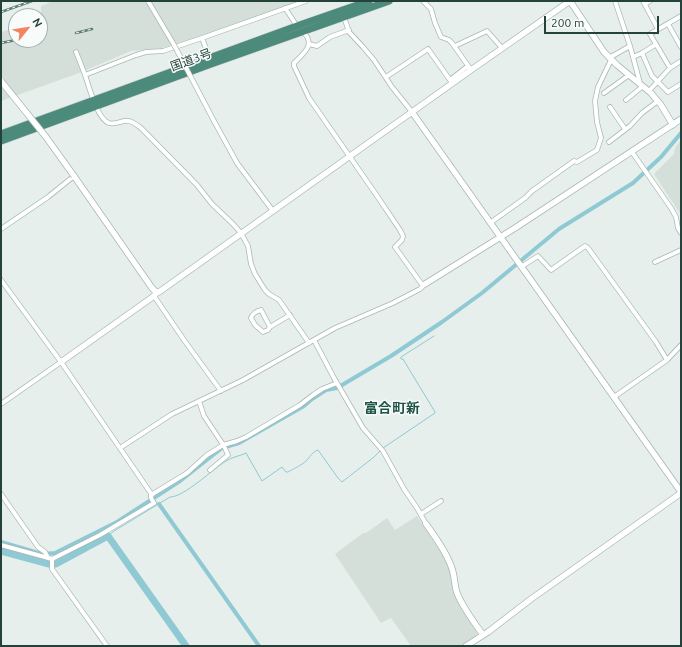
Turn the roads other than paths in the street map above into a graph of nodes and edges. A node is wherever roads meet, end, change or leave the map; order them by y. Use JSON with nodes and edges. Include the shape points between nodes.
{"nodes":[{"id":1,"x":148,"y":1,"type":"edge"},
{"id":2,"x":306,"y":1,"type":"edge"},
{"id":3,"x":369,"y":1,"type":"edge"},
{"id":4,"x":389,"y":1,"type":"edge"},
{"id":5,"x":423,"y":1,"type":"edge"},
{"id":6,"x":570,"y":1,"type":"edge"},
{"id":7,"x":615,"y":1,"type":"edge"},
{"id":8,"x":650,"y":1,"type":"edge"},
{"id":9,"x":644,"y":2,"type":"edge"},
{"id":10,"x":285,"y":8,"type":"junction"},
{"id":11,"x":681,"y":16,"type":"edge"},
{"id":12,"x":344,"y":17,"type":"junction"},
{"id":13,"x":668,"y":24,"type":"junction"},
{"id":14,"x":299,"y":29,"type":"junction"},
{"id":15,"x":658,"y":29,"type":"junction"},
{"id":16,"x":349,"y":30,"type":"junction"},
{"id":17,"x":202,"y":38,"type":"junction"},
{"id":18,"x":309,"y":44,"type":"junction"},
{"id":19,"x":656,"y":44,"type":"junction"},
{"id":20,"x":455,"y":46,"type":"junction"},
{"id":21,"x":630,"y":46,"type":"junction"},
{"id":22,"x":681,"y":47,"type":"edge"},
{"id":23,"x":502,"y":48,"type":"junction"},
{"id":24,"x":76,"y":52,"type":"dead end"},
{"id":25,"x":642,"y":53,"type":"junction"},
{"id":26,"x":633,"y":57,"type":"junction"},
{"id":27,"x":610,"y":59,"type":"junction"},
{"id":28,"x":210,"y":61,"type":"junction"},
{"id":29,"x":681,"y":61,"type":"edge"},
{"id":30,"x":470,"y":68,"type":"junction"},
{"id":31,"x":670,"y":68,"type":"junction"},
{"id":32,"x":85,"y":75,"type":"junction"},
{"id":33,"x":629,"y":75,"type":"junction"},
{"id":34,"x":386,"y":77,"type":"junction"},
{"id":35,"x":1,"y":81,"type":"edge"},
{"id":36,"x":657,"y":81,"type":"junction"},
{"id":37,"x":681,"y":84,"type":"edge"},
{"id":38,"x":642,"y":85,"type":"junction"},
{"id":39,"x":648,"y":91,"type":"junction"},
{"id":40,"x":604,"y":93,"type":"dead end"},
{"id":41,"x":626,"y":100,"type":"dead end"},
{"id":42,"x":658,"y":101,"type":"junction"},
{"id":43,"x":95,"y":103,"type":"junction"},
{"id":44,"x":610,"y":107,"type":"dead end"},
{"id":45,"x":412,"y":112,"type":"junction"},
{"id":46,"x":681,"y":119,"type":"edge"},
{"id":47,"x":673,"y":125,"type":"junction"},
{"id":48,"x":625,"y":129,"type":"junction"},
{"id":49,"x":1,"y":134,"type":"edge"},
{"id":50,"x":1,"y":141,"type":"edge"},
{"id":51,"x":609,"y":142,"type":"dead end"},
{"id":52,"x":632,"y":152,"type":"junction"},
{"id":53,"x":349,"y":156,"type":"junction"},
{"id":54,"x":74,"y":176,"type":"junction"},
{"id":55,"x":276,"y":208,"type":"junction"},
{"id":56,"x":490,"y":223,"type":"junction"},
{"id":57,"x":1,"y":229,"type":"edge"},
{"id":58,"x":241,"y":233,"type":"junction"},
{"id":59,"x":681,"y":233,"type":"edge"},
{"id":60,"x":500,"y":237,"type":"junction"},
{"id":61,"x":681,"y":250,"type":"edge"},
{"id":62,"x":655,"y":262,"type":"dead end"},
{"id":63,"x":520,"y":264,"type":"junction"},
{"id":64,"x":1,"y":280,"type":"edge"},
{"id":65,"x":424,"y":285,"type":"junction"},
{"id":66,"x":155,"y":294,"type":"junction"},
{"id":67,"x":290,"y":315,"type":"junction"},
{"id":68,"x":270,"y":326,"type":"junction"},
{"id":69,"x":314,"y":340,"type":"junction"},
{"id":70,"x":308,"y":343,"type":"junction"},
{"id":71,"x":681,"y":344,"type":"edge"},
{"id":72,"x":667,"y":360,"type":"junction"},
{"id":73,"x":60,"y":362,"type":"junction"},
{"id":74,"x":338,"y":385,"type":"junction"},
{"id":75,"x":221,"y":391,"type":"junction"},
{"id":76,"x":614,"y":397,"type":"junction"},
{"id":77,"x":199,"y":401,"type":"junction"},
{"id":78,"x":1,"y":404,"type":"edge"},
{"id":79,"x":224,"y":447,"type":"junction"},
{"id":80,"x":120,"y":448,"type":"junction"},
{"id":81,"x":210,"y":470,"type":"dead end"},
{"id":82,"x":681,"y":492,"type":"edge"},
{"id":83,"x":1,"y":494,"type":"edge"},
{"id":84,"x":152,"y":498,"type":"junction"},
{"id":85,"x":442,"y":501,"type":"dead end"},
{"id":86,"x":421,"y":514,"type":"junction"},
{"id":87,"x":426,"y":524,"type":"joint"},
{"id":88,"x":1,"y":545,"type":"edge"},
{"id":89,"x":50,"y":558,"type":"junction"},
{"id":90,"x":483,"y":635,"type":"junction"},
{"id":91,"x":106,"y":646,"type":"edge"},
{"id":92,"x":466,"y":646,"type":"edge"}],
"edges":[{"from":1,"to":55,"type":"street","bridge":true,"via":[[237,163]]},
{"from":2,"to":10,"type":"street"},
{"from":3,"to":14,"type":"highway","name":"国道3号"},
{"from":4,"to":12,"type":"highway","name":"国道3号"},
{"from":5,"to":20,"type":"street","via":[[431,9],[441,37]]},
{"from":6,"to":23,"type":"street"},
{"from":6,"to":27,"type":"street"},
{"from":7,"to":21,"type":"street"},
{"from":8,"to":9,"type":"street"},
{"from":9,"to":15,"type":"street"},
{"from":10,"to":14,"type":"street"},
{"from":10,"to":17,"type":"street"},
{"from":11,"to":13,"type":"street"},
{"from":12,"to":14,"type":"highway","name":"国道3号"},
{"from":12,"to":16,"type":"street"},
{"from":13,"to":15,"type":"street"},
{"from":13,"to":22,"type":"street"},
{"from":14,"to":18,"type":"street","via":[[306,35]]},
{"from":14,"to":28,"type":"highway","name":"国道3号"},
{"from":15,"to":19,"type":"street","via":[[650,34]]},
{"from":16,"to":18,"type":"street","via":[[317,46]]},
{"from":16,"to":34,"type":"street"},
{"from":17,"to":28,"type":"street"},
{"from":17,"to":32,"type":"street","via":[[163,51],[136,55]]},
{"from":18,"to":53,"type":"street","via":[[306,51],[294,62],[294,66],[309,98]]},
{"from":19,"to":25,"type":"street"},
{"from":19,"to":31,"type":"street"},
{"from":20,"to":23,"type":"street","via":[[487,31]]},
{"from":20,"to":30,"type":"street"},
{"from":21,"to":26,"type":"street"},
{"from":21,"to":27,"type":"street"},
{"from":23,"to":30,"type":"street"},
{"from":24,"to":32,"type":"street"},
{"from":25,"to":26,"type":"street"},
{"from":25,"to":36,"type":"street","via":[[652,76]]},
{"from":26,"to":38,"type":"street"},
{"from":27,"to":33,"type":"street"},
{"from":27,"to":56,"type":"street","via":[[595,101],[601,138],[597,150],[577,162],[574,161]]},
{"from":28,"to":43,"type":"highway","name":"国道3号"},
{"from":29,"to":31,"type":"street"},
{"from":30,"to":34,"type":"street","via":[[450,80],[428,48]]},
{"from":30,"to":45,"type":"street"},
{"from":31,"to":36,"type":"street"},
{"from":32,"to":43,"type":"street"},
{"from":33,"to":38,"type":"street"},
{"from":33,"to":40,"type":"street"},
{"from":34,"to":45,"type":"street"},
{"from":35,"to":54,"type":"street","bridge":true,"via":[[46,136]]},
{"from":36,"to":37,"type":"street","via":[[668,92]]},
{"from":36,"to":39,"type":"street"},
{"from":38,"to":39,"type":"street"},
{"from":38,"to":41,"type":"street"},
{"from":39,"to":42,"type":"street"},
{"from":42,"to":47,"type":"street"},
{"from":42,"to":48,"type":"street"},
{"from":43,"to":49,"type":"highway","name":"国道3号"},
{"from":43,"to":50,"type":"highway","name":"国道3号"},
{"from":43,"to":58,"type":"street","via":[[100,115],[108,123],[129,121],[141,128]]},
{"from":44,"to":48,"type":"street"},
{"from":45,"to":53,"type":"street"},
{"from":45,"to":56,"type":"street"},
{"from":46,"to":47,"type":"street"},
{"from":47,"to":52,"type":"street"},
{"from":48,"to":51,"type":"street"},
{"from":52,"to":59,"type":"street","via":[[671,208]]},
{"from":52,"to":60,"type":"street"},
{"from":53,"to":55,"type":"street"},
{"from":53,"to":65,"type":"street","via":[[400,230],[402,240],[395,247]]},
{"from":54,"to":57,"type":"street"},
{"from":54,"to":66,"type":"street"},
{"from":55,"to":58,"type":"street"},
{"from":56,"to":60,"type":"street"},
{"from":58,"to":66,"type":"street"},
{"from":58,"to":67,"type":"street","via":[[248,246],[255,274],[265,290],[279,300]]},
{"from":60,"to":63,"type":"street"},
{"from":60,"to":65,"type":"street"},
{"from":61,"to":62,"type":"street"},
{"from":63,"to":72,"type":"street","via":[[538,256],[551,270],[585,246]]},
{"from":63,"to":76,"type":"street"},
{"from":64,"to":73,"type":"street"},
{"from":65,"to":69,"type":"street"},
{"from":66,"to":73,"type":"street"},
{"from":66,"to":75,"type":"street"},
{"from":67,"to":68,"type":"street"},
{"from":67,"to":70,"type":"street"},
{"from":68,"to":68,"type":"street","via":[[262,332],[251,316],[261,310]]},
{"from":69,"to":70,"type":"street"},
{"from":69,"to":74,"type":"street"},
{"from":70,"to":75,"type":"street"},
{"from":71,"to":72,"type":"street"},
{"from":72,"to":76,"type":"street"},
{"from":73,"to":78,"type":"street"},
{"from":73,"to":80,"type":"street"},
{"from":74,"to":79,"type":"street","via":[[322,389],[246,437]]},
{"from":74,"to":86,"type":"street","via":[[363,428],[382,451]]},
{"from":75,"to":77,"type":"street"},
{"from":76,"to":82,"type":"street"},
{"from":77,"to":79,"type":"street","via":[[204,416]]},
{"from":77,"to":80,"type":"street","via":[[172,414]]},
{"from":79,"to":81,"type":"street","via":[[228,455]]},
{"from":79,"to":84,"type":"street","via":[[206,455],[187,473]]},
{"from":80,"to":84,"type":"street"},
{"from":82,"to":90,"type":"street"},
{"from":83,"to":89,"type":"street","via":[[38,547]]},
{"from":84,"to":89,"type":"street","via":[[154,503],[100,535]]},
{"from":85,"to":86,"type":"street"},
{"from":86,"to":87,"type":"street"},
{"from":87,"to":90,"type":"street","via":[[448,559],[458,594]]},
{"from":88,"to":89,"type":"street"},
{"from":89,"to":91,"type":"street","via":[[52,567]]},
{"from":90,"to":92,"type":"street"}]}
